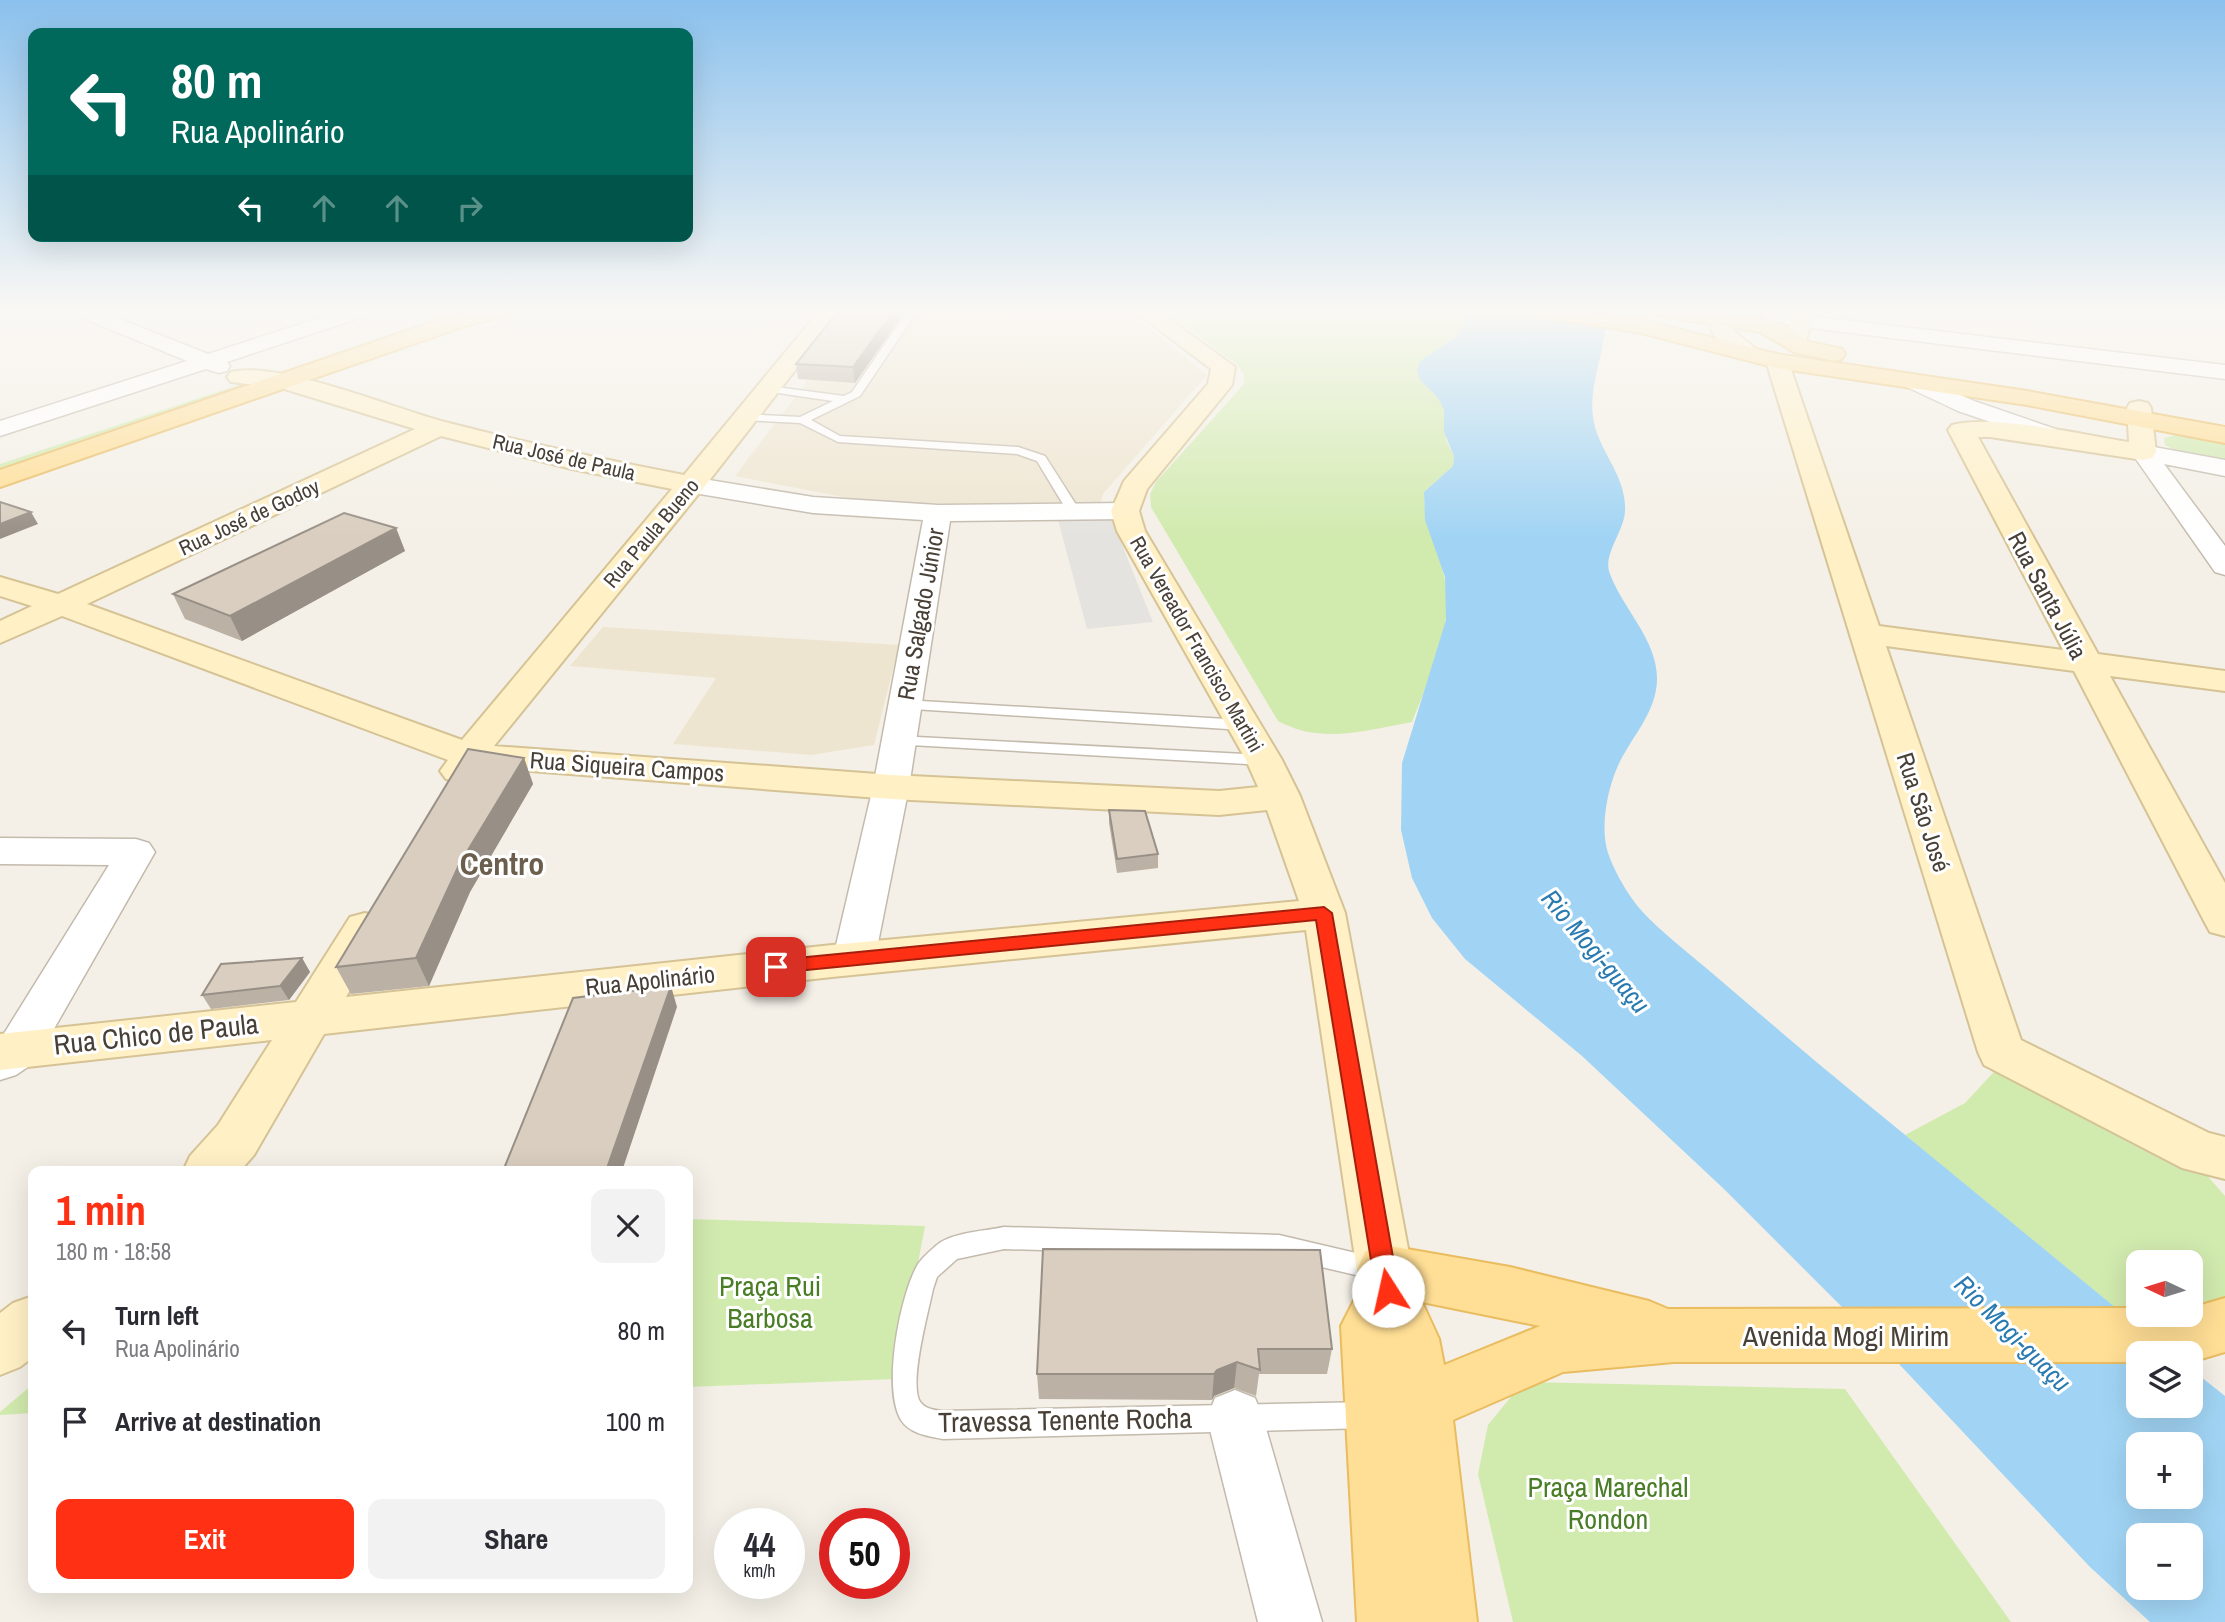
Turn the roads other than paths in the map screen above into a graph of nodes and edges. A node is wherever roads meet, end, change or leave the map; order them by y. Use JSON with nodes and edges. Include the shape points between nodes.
{"nodes":[{"id":1,"x":136,"y":386,"type":"edge"},
{"id":2,"x":212,"y":386,"type":"edge"},
{"id":3,"x":269,"y":386,"type":"edge"},
{"id":4,"x":298,"y":386,"type":"edge"},
{"id":5,"x":771,"y":386,"type":"edge"},
{"id":6,"x":862,"y":386,"type":"edge"},
{"id":7,"x":1220,"y":386,"type":"edge"},
{"id":8,"x":1799,"y":386,"type":"edge"},
{"id":9,"x":1923,"y":386,"type":"edge"},
{"id":10,"x":1941,"y":386,"type":"edge"},
{"id":11,"x":1996,"y":386,"type":"edge"},
{"id":12,"x":768,"y":389,"type":"junction"},
{"id":13,"x":846,"y":399,"type":"junction"},
{"id":14,"x":2139,"y":413,"type":"junction"},
{"id":15,"x":745,"y":417,"type":"junction"},
{"id":16,"x":802,"y":420,"type":"junction"},
{"id":17,"x":2225,"y":425,"type":"edge"},
{"id":18,"x":438,"y":428,"type":"junction"},
{"id":19,"x":0,"y":429,"type":"edge"},
{"id":20,"x":2225,"y":435,"type":"edge"},
{"id":21,"x":2065,"y":440,"type":"junction"},
{"id":22,"x":2143,"y":452,"type":"junction"},
{"id":23,"x":0,"y":455,"type":"edge"},
{"id":24,"x":2225,"y":468,"type":"edge"},
{"id":25,"x":0,"y":479,"type":"edge"},
{"id":26,"x":691,"y":485,"type":"junction"},
{"id":27,"x":1074,"y":511,"type":"junction"},
{"id":28,"x":1125,"y":511,"type":"junction"},
{"id":29,"x":929,"y":513,"type":"junction"},
{"id":30,"x":2225,"y":566,"type":"edge"},
{"id":31,"x":0,"y":586,"type":"edge"},
{"id":32,"x":60,"y":605,"type":"junction"},
{"id":33,"x":0,"y":633,"type":"edge"},
{"id":34,"x":1867,"y":635,"type":"junction"},
{"id":35,"x":2083,"y":662,"type":"junction"},
{"id":36,"x":2225,"y":681,"type":"edge"},
{"id":37,"x":904,"y":705,"type":"junction"},
{"id":38,"x":1243,"y":724,"type":"junction"},
{"id":39,"x":898,"y":741,"type":"junction"},
{"id":40,"x":469,"y":754,"type":"junction"},
{"id":41,"x":1273,"y":778,"type":"junction"},
{"id":42,"x":891,"y":787,"type":"junction"},
{"id":43,"x":442,"y":799,"type":"edge"},
{"id":44,"x":0,"y":851,"type":"edge"},
{"id":45,"x":384,"y":895,"type":"edge"},
{"id":46,"x":1324,"y":913,"type":"junction"},
{"id":47,"x":2224,"y":918,"type":"edge"},
{"id":48,"x":854,"y":958,"type":"junction"},
{"id":49,"x":311,"y":1017,"type":"junction"},
{"id":50,"x":6,"y":1054,"type":"edge"},
{"id":51,"x":2217,"y":1164,"type":"edge"},
{"id":52,"x":213,"y":1166,"type":"edge"},
{"id":53,"x":1386,"y":1281,"type":"junction"},
{"id":54,"x":28,"y":1326,"type":"edge"},
{"id":55,"x":2211,"y":1330,"type":"edge"},
{"id":56,"x":1674,"y":1335,"type":"junction"},
{"id":57,"x":0,"y":1348,"type":"edge"},
{"id":58,"x":1399,"y":1410,"type":"junction"},
{"id":59,"x":1235,"y":1418,"type":"junction"},
{"id":60,"x":1290,"y":1622,"type":"edge"},
{"id":61,"x":1390,"y":1622,"type":"edge"},
{"id":62,"x":1444,"y":1622,"type":"edge"}],
"edges":[{"from":1,"to":19,"type":"street"},
{"from":2,"to":23,"type":"main road"},
{"from":3,"to":25,"type":"main road"},
{"from":4,"to":18,"type":"main road","name":"Rua José de Paula"},
{"from":5,"to":12,"type":"main road","name":"Rua Paula Bueno"},
{"from":6,"to":13,"type":"lane"},
{"from":7,"to":28,"type":"main road","name":"Rua Vereador Francisco Martini","via":[[1134,487]]},
{"from":8,"to":34,"type":"main road","name":"Rua São José"},
{"from":9,"to":21,"type":"street","via":[[1966,406]]},
{"from":10,"to":14,"type":"main road"},
{"from":11,"to":14,"type":"main road"},
{"from":12,"to":13,"type":"lane"},
{"from":12,"to":15,"type":"main road","name":"Rua Paula Bueno"},
{"from":13,"to":16,"type":"lane"},
{"from":14,"to":17,"type":"main road"},
{"from":14,"to":20,"type":"main road"},
{"from":14,"to":22,"type":"main road"},
{"from":15,"to":16,"type":"lane"},
{"from":15,"to":26,"type":"main road","name":"Rua Paula Bueno"},
{"from":16,"to":27,"type":"lane","via":[[838,439],[1018,451],[1041,459]]},
{"from":18,"to":26,"type":"main road","name":"Rua José de Paula"},
{"from":18,"to":32,"type":"main road","name":"Rua José de Godoy"},
{"from":21,"to":22,"type":"main road","name":"Rua Santa Júlia"},
{"from":21,"to":35,"type":"main road","name":"Rua Santa Júlia","via":[[1990,429],[1961,430]]},
{"from":22,"to":24,"type":"street"},
{"from":22,"to":30,"type":"street"},
{"from":26,"to":29,"type":"street","name":"Rua Salgado Júnior","via":[[813,505]]},
{"from":26,"to":40,"type":"main road","name":"Rua Paula Bueno"},
{"from":27,"to":28,"type":"street"},
{"from":27,"to":29,"type":"street"},
{"from":28,"to":38,"type":"main road","name":"Rua Vereador Francisco Martini","via":[[1132,531]]},
{"from":29,"to":37,"type":"street","name":"Rua Salgado Júnior"},
{"from":31,"to":32,"type":"main road","name":"Rua Siqueira Campos"},
{"from":32,"to":33,"type":"main road","name":"Rua José de Godoy"},
{"from":32,"to":40,"type":"main road","name":"Rua Siqueira Campos"},
{"from":34,"to":35,"type":"main road"},
{"from":34,"to":51,"type":"main road","name":"Rua São José","via":[[2001,1052]]},
{"from":35,"to":36,"type":"main road"},
{"from":35,"to":47,"type":"main road","name":"Rua Santa Júlia"},
{"from":37,"to":38,"type":"lane"},
{"from":37,"to":39,"type":"street","name":"Rua Salgado Júnior"},
{"from":38,"to":41,"type":"main road","name":"Rua Vereador Francisco Martini"},
{"from":39,"to":41,"type":"lane"},
{"from":39,"to":42,"type":"street","name":"Rua Salgado Júnior"},
{"from":40,"to":42,"type":"main road","name":"Rua Siqueira Campos"},
{"from":40,"to":43,"type":"main road","name":"Rua Paula Bueno"},
{"from":41,"to":42,"type":"main road","name":"Rua Siqueira Campos","via":[[1219,803]]},
{"from":41,"to":46,"type":"main road","name":"Rua Vereador Francisco Martini"},
{"from":42,"to":48,"type":"street","name":"Rua Salgado Júnior"},
{"from":44,"to":50,"type":"street","via":[[136,852]]},
{"from":45,"to":49,"type":"main road"},
{"from":46,"to":48,"type":"main road","name":"Rua Apolinário"},
{"from":46,"to":53,"type":"main road","name":"Rua Vereador Francisco Martini"},
{"from":48,"to":49,"type":"main road","name":"Rua Apolinário"},
{"from":49,"to":50,"type":"main road","name":"Rua Chico de Paula"},
{"from":49,"to":52,"type":"main road","via":[[236,1140]]},
{"from":53,"to":56,"type":"main road","name":"Avenida Mogi Mirim","via":[[1510,1292]]},
{"from":53,"to":58,"type":"main road","via":[[1368,1326]]},
{"from":53,"to":59,"type":"lane","name":"Travessa Tenente Rocha","via":[[1279,1247],[1004,1238],[950,1250],[928,1270],[917,1299],[904,1371],[905,1398],[911,1412],[923,1422]]},
{"from":54,"to":57,"type":"main road"},
{"from":55,"to":56,"type":"main road","name":"Avenida Mogi Mirim"},
{"from":56,"to":58,"type":"main road","name":"Avenida Mogi Mirim","via":[[1560,1345]]},
{"from":58,"to":59,"type":"lane","name":"Travessa Tenente Rocha"},
{"from":58,"to":61,"type":"main road"},
{"from":58,"to":62,"type":"main road"},
{"from":59,"to":60,"type":"street"}]}
